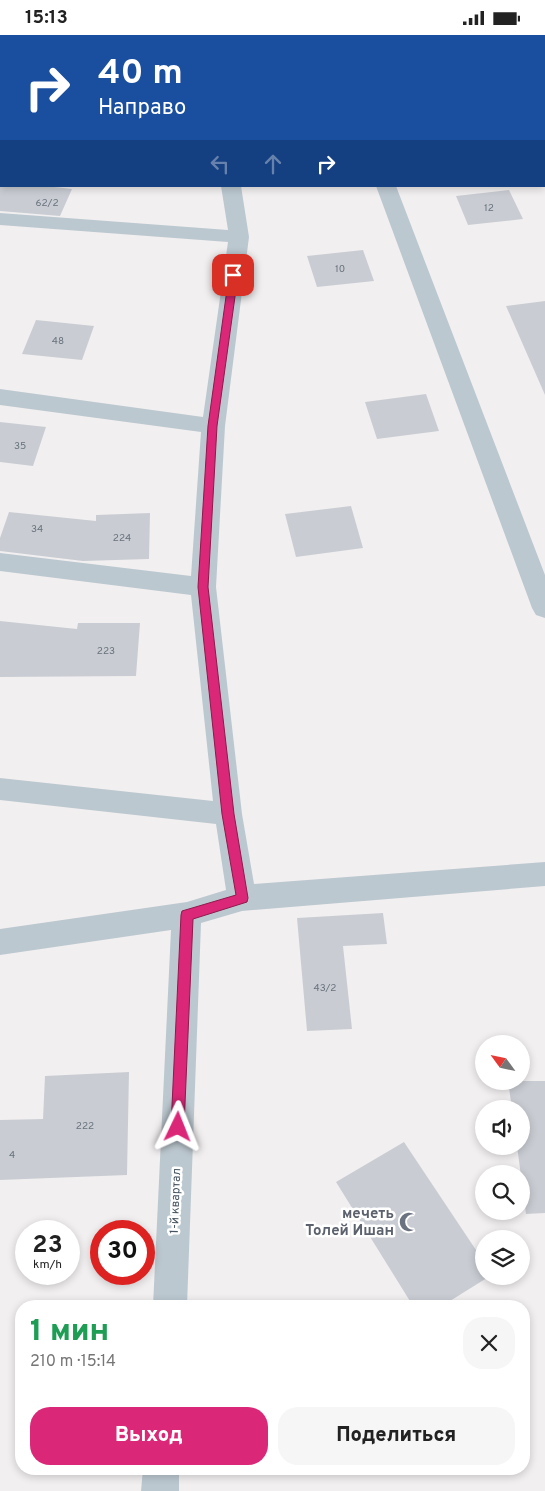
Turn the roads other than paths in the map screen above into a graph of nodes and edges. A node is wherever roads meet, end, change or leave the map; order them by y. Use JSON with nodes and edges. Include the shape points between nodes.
{"nodes":[{"id":1,"x":232,"y":187,"type":"edge"},
{"id":2,"x":386,"y":187,"type":"edge"},
{"id":3,"x":0,"y":219,"type":"edge"},
{"id":4,"x":239,"y":237,"type":"junction"},
{"id":5,"x":0,"y":397,"type":"edge"},
{"id":6,"x":213,"y":426,"type":"junction"},
{"id":7,"x":0,"y":563,"type":"edge"},
{"id":8,"x":203,"y":587,"type":"junction"},
{"id":9,"x":545,"y":608,"type":"edge"},
{"id":10,"x":0,"y":789,"type":"edge"},
{"id":11,"x":228,"y":814,"type":"junction"},
{"id":12,"x":545,"y":875,"type":"edge"},
{"id":13,"x":242,"y":898,"type":"junction"},
{"id":14,"x":187,"y":915,"type":"junction"},
{"id":15,"x":0,"y":942,"type":"edge"},
{"id":16,"x":170,"y":1300,"type":"edge"},
{"id":17,"x":161,"y":1475,"type":"edge"},
{"id":18,"x":160,"y":1491,"type":"edge"}],
"edges":[{"from":1,"to":4,"type":"street"},
{"from":2,"to":9,"type":"street"},
{"from":3,"to":4,"type":"street"},
{"from":4,"to":6,"type":"street"},
{"from":5,"to":6,"type":"street"},
{"from":6,"to":8,"type":"street"},
{"from":7,"to":8,"type":"street"},
{"from":8,"to":11,"type":"street"},
{"from":10,"to":11,"type":"street"},
{"from":11,"to":13,"type":"street"},
{"from":12,"to":13,"type":"street"},
{"from":13,"to":14,"type":"street"},
{"from":14,"to":15,"type":"street"},
{"from":14,"to":16,"type":"street","name":"1-й квартал"},
{"from":17,"to":18,"type":"street"}]}
